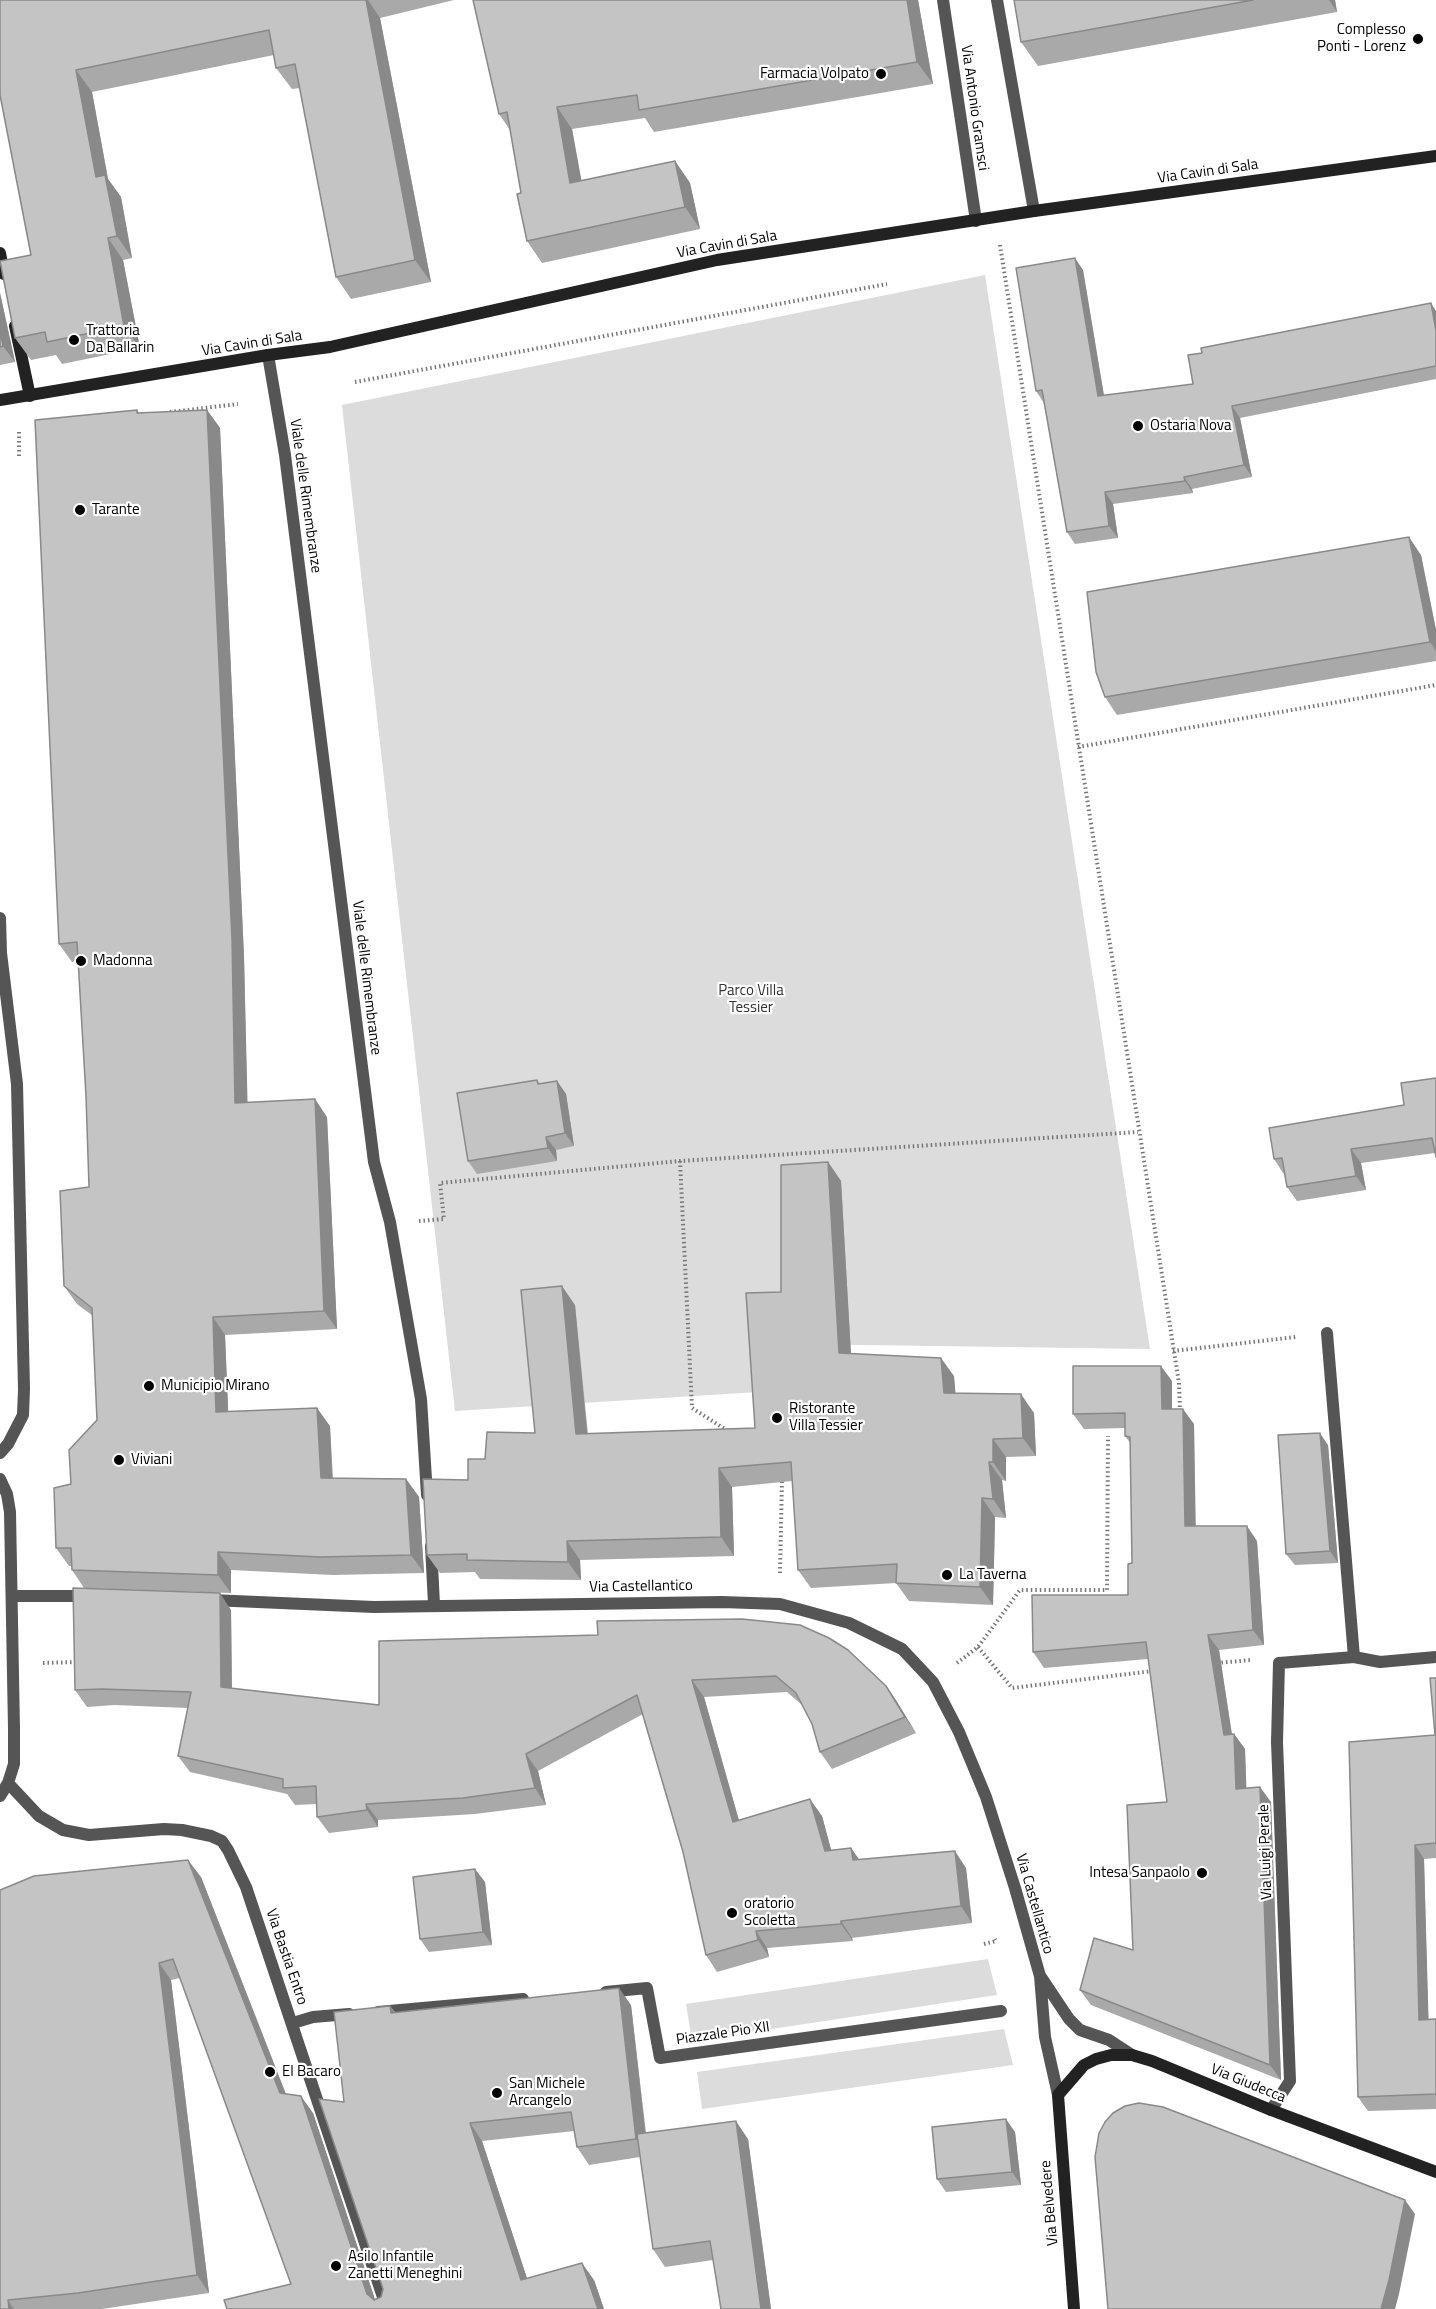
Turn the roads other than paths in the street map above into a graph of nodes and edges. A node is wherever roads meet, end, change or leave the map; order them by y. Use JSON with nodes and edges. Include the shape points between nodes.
{"nodes":[{"id":1,"x":943,"y":0,"type":"edge"},
{"id":2,"x":997,"y":0,"type":"edge"},
{"id":3,"x":1436,"y":156,"type":"edge"},
{"id":4,"x":1034,"y":211,"type":"junction"},
{"id":5,"x":976,"y":221,"type":"junction"},
{"id":6,"x":0,"y":253,"type":"edge"},
{"id":7,"x":7,"y":287,"type":"edge"},
{"id":8,"x":11,"y":309,"type":"edge"},
{"id":9,"x":268,"y":355,"type":"junction"},
{"id":10,"x":30,"y":396,"type":"junction"},
{"id":11,"x":0,"y":400,"type":"edge"},
{"id":12,"x":0,"y":918,"type":"edge"},
{"id":13,"x":1327,"y":1333,"type":"road end"},
{"id":14,"x":0,"y":1453,"type":"edge"},
{"id":15,"x":0,"y":1479,"type":"edge"},
{"id":16,"x":429,"y":1513,"type":"edge"},
{"id":17,"x":430,"y":1536,"type":"edge"},
{"id":18,"x":12,"y":1596,"type":"junction"},
{"id":19,"x":106,"y":1596,"type":"edge"},
{"id":20,"x":199,"y":1600,"type":"edge"},
{"id":21,"x":434,"y":1604,"type":"junction"},
{"id":22,"x":1354,"y":1657,"type":"junction"},
{"id":23,"x":1436,"y":1657,"type":"edge"},
{"id":24,"x":8,"y":1783,"type":"junction"},
{"id":25,"x":0,"y":1796,"type":"edge"},
{"id":26,"x":1040,"y":1976,"type":"junction"},
{"id":27,"x":597,"y":1993,"type":"edge"},
{"id":28,"x":531,"y":1998,"type":"edge"},
{"id":29,"x":1001,"y":2012,"type":"dead end"},
{"id":30,"x":292,"y":2023,"type":"junction"},
{"id":31,"x":1132,"y":2055,"type":"junction"},
{"id":32,"x":1058,"y":2095,"type":"junction"},
{"id":33,"x":1271,"y":2110,"type":"junction"},
{"id":34,"x":1436,"y":2172,"type":"edge"},
{"id":35,"x":387,"y":2309,"type":"edge"},
{"id":36,"x":1074,"y":2309,"type":"edge"}],
"edges":[{"from":1,"to":5,"type":"street","name":"Via Antonio Gramsci"},
{"from":2,"to":4,"type":"street"},
{"from":3,"to":4,"type":"main road","name":"Via Cavin di Sala"},
{"from":4,"to":5,"type":"main road","name":"Via Cavin di Sala"},
{"from":5,"to":9,"type":"main road","name":"Via Cavin di Sala","via":[[717,260],[330,347]]},
{"from":6,"to":7,"type":"main road"},
{"from":8,"to":10,"type":"main road"},
{"from":9,"to":10,"type":"main road","name":"Via Cavin di Sala"},
{"from":9,"to":16,"type":"street","name":"Viale delle Rimembranze","via":[[285,455],[374,1162],[390,1222],[421,1399]]},
{"from":10,"to":11,"type":"main road","name":"Via Cavin di Sala"},
{"from":12,"to":14,"type":"street","via":[[17,1084],[24,1389],[23,1415]]},
{"from":13,"to":22,"type":"street"},
{"from":15,"to":18,"type":"street","via":[[10,1512]]},
{"from":17,"to":21,"type":"street"},
{"from":18,"to":19,"type":"street"},
{"from":18,"to":24,"type":"street","via":[[14,1764]]},
{"from":20,"to":21,"type":"street","name":"Via Castellantico","via":[[374,1606]]},
{"from":21,"to":26,"type":"street","name":"Via Castellantico","via":[[780,1604],[849,1623],[902,1648],[933,1682],[959,1732],[986,1797]]},
{"from":22,"to":23,"type":"street","via":[[1380,1662]]},
{"from":22,"to":33,"type":"street","name":"Via Luigi Perale","via":[[1279,1663],[1277,1742],[1290,2080]]},
{"from":24,"to":25,"type":"street"},
{"from":24,"to":30,"type":"street","name":"Via Bastia Entro","via":[[39,1816],[63,1830],[89,1836],[182,1830],[222,1841],[246,1887]]},
{"from":26,"to":31,"type":"street","name":"Via Castellantico","via":[[1080,2030],[1109,2040]]},
{"from":26,"to":32,"type":"street","name":"Via Castellantico","via":[[1045,2037]]},
{"from":27,"to":29,"type":"street","name":"Piazzale Pio XII","via":[[647,1988],[660,2058]]},
{"from":28,"to":30,"type":"street"},
{"from":30,"to":35,"type":"street","name":"Via Bastia Entro"},
{"from":31,"to":32,"type":"main road","name":"Via Giudecca","via":[[1111,2055],[1084,2065]]},
{"from":31,"to":33,"type":"main road","name":"Via Giudecca"},
{"from":32,"to":36,"type":"main road","name":"Via Belvedere"},
{"from":33,"to":34,"type":"main road","name":"Via Giudecca"}]}
